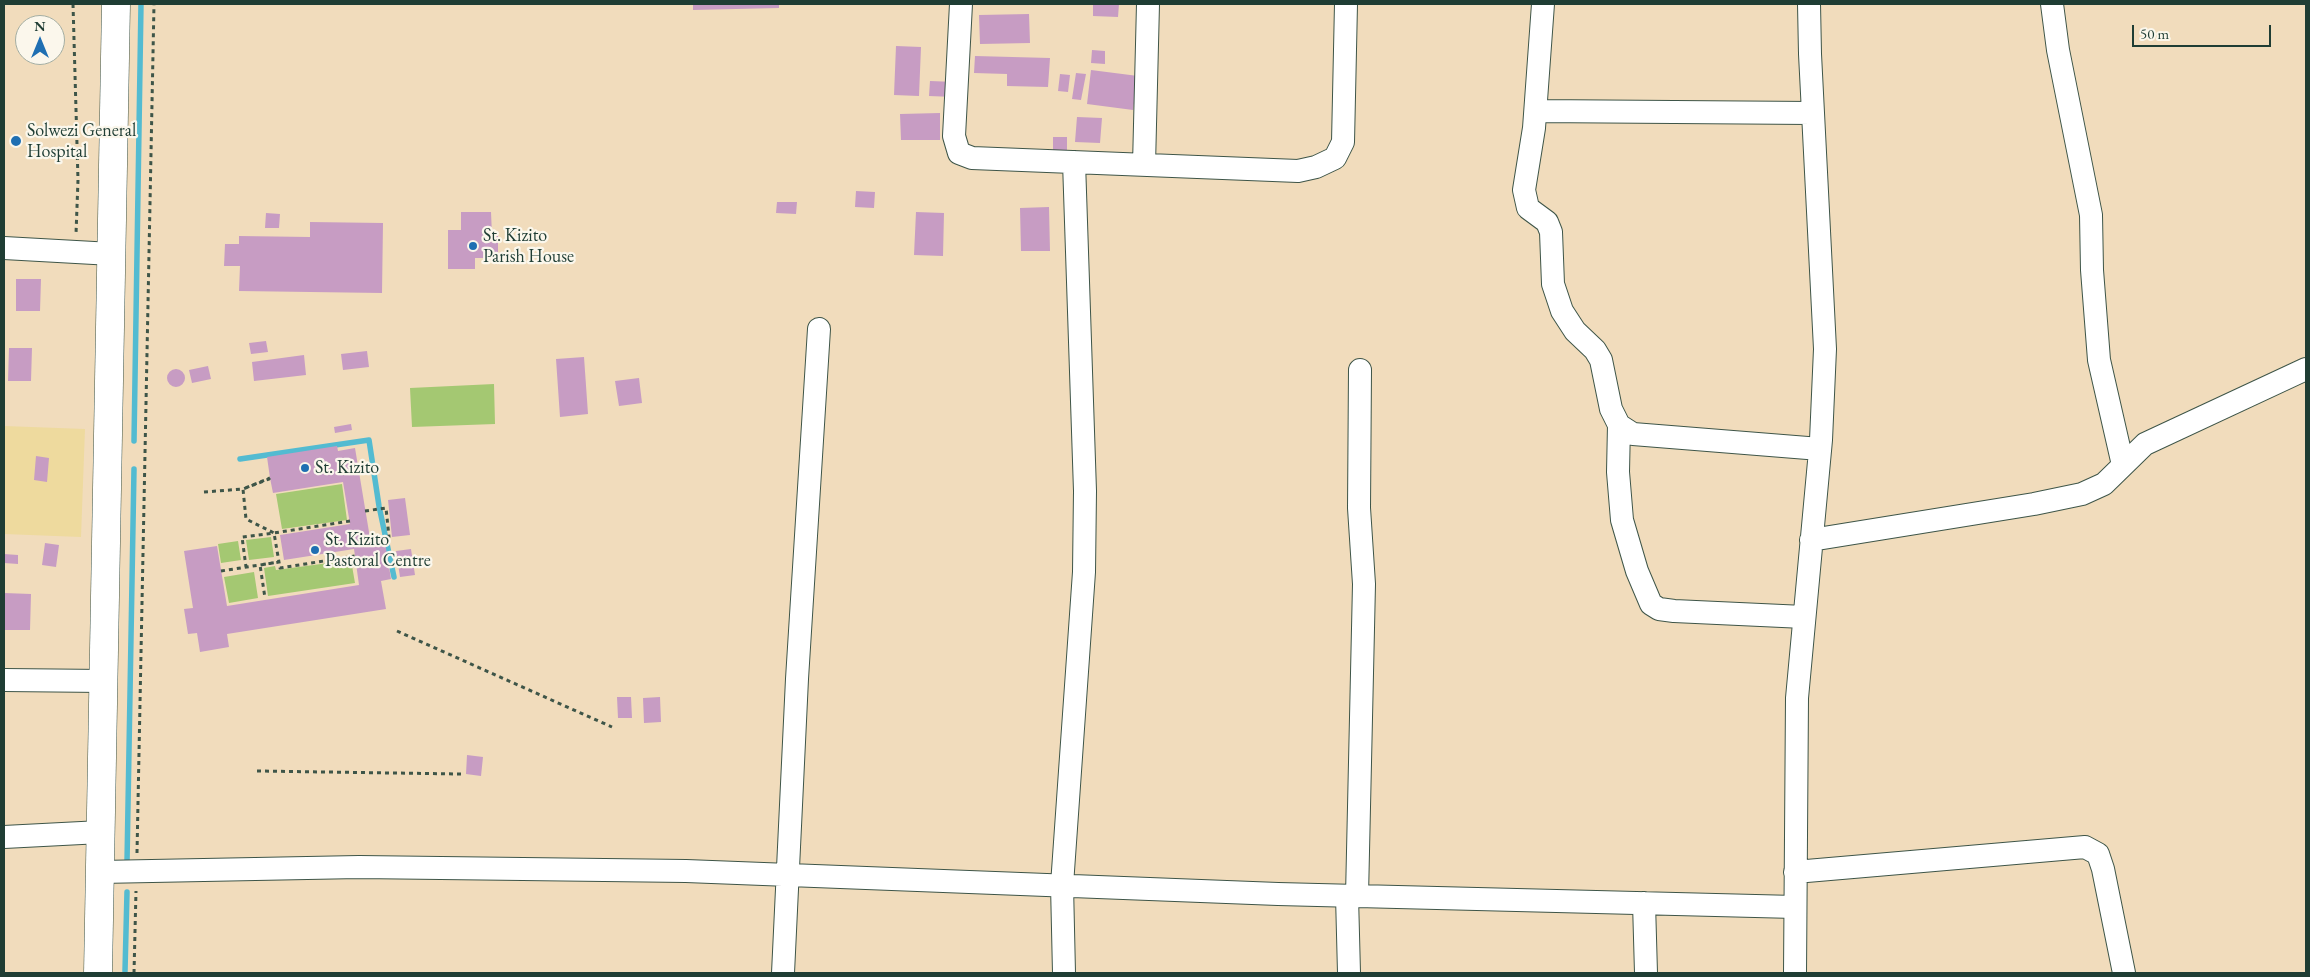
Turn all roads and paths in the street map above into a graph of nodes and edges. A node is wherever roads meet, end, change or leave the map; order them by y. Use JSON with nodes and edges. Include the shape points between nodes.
{"nodes":[{"id":1,"x":73,"y":4,"type":"edge"},
{"id":2,"x":116,"y":4,"type":"edge"},
{"id":3,"x":154,"y":4,"type":"edge"},
{"id":4,"x":960,"y":4,"type":"edge"},
{"id":5,"x":1148,"y":4,"type":"edge"},
{"id":6,"x":1346,"y":4,"type":"edge"},
{"id":7,"x":1543,"y":4,"type":"edge"},
{"id":8,"x":1809,"y":4,"type":"edge"},
{"id":9,"x":2052,"y":4,"type":"edge"},
{"id":10,"x":1536,"y":112,"type":"junction"},
{"id":11,"x":1812,"y":113,"type":"junction"},
{"id":12,"x":1074,"y":162,"type":"junction"},
{"id":13,"x":1144,"y":165,"type":"junction"},
{"id":14,"x":4,"y":248,"type":"edge"},
{"id":15,"x":76,"y":252,"type":"junction"},
{"id":16,"x":112,"y":254,"type":"junction"},
{"id":17,"x":819,"y":329,"type":"dead end"},
{"id":18,"x":2306,"y":369,"type":"edge"},
{"id":19,"x":1360,"y":370,"type":"dead end"},
{"id":20,"x":1619,"y":425,"type":"junction"},
{"id":21,"x":1820,"y":449,"type":"junction"},
{"id":22,"x":2123,"y":465,"type":"junction"},
{"id":23,"x":243,"y":489,"type":"junction"},
{"id":24,"x":204,"y":492,"type":"dead end"},
{"id":25,"x":365,"y":511,"type":"dead end"},
{"id":26,"x":350,"y":521,"type":"dead end"},
{"id":27,"x":274,"y":533,"type":"junction"},
{"id":28,"x":1811,"y":540,"type":"junction"},
{"id":29,"x":370,"y":541,"type":"dead end"},
{"id":30,"x":355,"y":556,"type":"dead end"},
{"id":31,"x":279,"y":562,"type":"junction"},
{"id":32,"x":246,"y":567,"type":"junction"},
{"id":33,"x":221,"y":571,"type":"dead end"},
{"id":34,"x":265,"y":598,"type":"dead end"},
{"id":35,"x":1804,"y":617,"type":"junction"},
{"id":36,"x":397,"y":631,"type":"dead end"},
{"id":37,"x":4,"y":680,"type":"edge"},
{"id":38,"x":104,"y":681,"type":"junction"},
{"id":39,"x":612,"y":727,"type":"dead end"},
{"id":40,"x":257,"y":771,"type":"dead end"},
{"id":41,"x":461,"y":774,"type":"dead end"},
{"id":42,"x":101,"y":832,"type":"junction"},
{"id":43,"x":4,"y":837,"type":"edge"},
{"id":44,"x":100,"y":872,"type":"junction"},
{"id":45,"x":136,"y":872,"type":"junction"},
{"id":46,"x":1795,"y":872,"type":"junction"},
{"id":47,"x":788,"y":875,"type":"junction"},
{"id":48,"x":1062,"y":885,"type":"junction"},
{"id":49,"x":1352,"y":896,"type":"junction"},
{"id":50,"x":1644,"y":903,"type":"junction"},
{"id":51,"x":1794,"y":906,"type":"junction"},
{"id":52,"x":98,"y":973,"type":"edge"},
{"id":53,"x":134,"y":973,"type":"edge"},
{"id":54,"x":783,"y":973,"type":"edge"},
{"id":55,"x":1064,"y":973,"type":"edge"},
{"id":56,"x":1349,"y":973,"type":"edge"},
{"id":57,"x":1646,"y":973,"type":"edge"},
{"id":58,"x":1794,"y":973,"type":"edge"},
{"id":59,"x":2124,"y":973,"type":"edge"}],
"edges":[{"from":1,"to":15,"type":"path","via":[[78,180]]},
{"from":2,"to":16,"type":"main road"},
{"from":3,"to":45,"type":"path"},
{"from":4,"to":12,"type":"street","via":[[954,136],[959,152],[972,158]]},
{"from":5,"to":13,"type":"street"},
{"from":6,"to":13,"type":"street","via":[[1343,142],[1336,158],[1298,171]]},
{"from":7,"to":10,"type":"street"},
{"from":8,"to":11,"type":"street"},
{"from":9,"to":22,"type":"street","via":[[2090,215],[2099,360]]},
{"from":10,"to":11,"type":"street"},
{"from":10,"to":20,"type":"street","via":[[1524,190],[1528,208],[1547,222],[1551,232],[1553,284],[1562,311],[1601,360],[1611,409]]},
{"from":11,"to":21,"type":"street","via":[[1825,349]]},
{"from":12,"to":13,"type":"street"},
{"from":12,"to":48,"type":"street","via":[[1085,491],[1084,572]]},
{"from":14,"to":15,"type":"street"},
{"from":15,"to":16,"type":"street"},
{"from":16,"to":38,"type":"main road"},
{"from":17,"to":47,"type":"street","via":[[796,680]]},
{"from":18,"to":22,"type":"street","via":[[2145,444]]},
{"from":19,"to":49,"type":"street","via":[[1359,508],[1364,584]]},
{"from":20,"to":21,"type":"street","via":[[1633,434]]},
{"from":20,"to":35,"type":"street","via":[[1622,520],[1651,604],[1674,612]]},
{"from":21,"to":28,"type":"street"},
{"from":22,"to":28,"type":"street","via":[[2104,484],[2082,494]]},
{"from":23,"to":23,"type":"path","via":[[269,479],[270,478],[261,482]]},
{"from":23,"to":24,"type":"path"},
{"from":23,"to":27,"type":"path","via":[[246,519]]},
{"from":25,"to":29,"type":"path","via":[[386,508],[389,537]]},
{"from":26,"to":27,"type":"path"},
{"from":27,"to":31,"type":"path"},
{"from":27,"to":32,"type":"path","via":[[242,537]]},
{"from":28,"to":35,"type":"street"},
{"from":30,"to":31,"type":"path","via":[[280,568]]},
{"from":31,"to":32,"type":"path"},
{"from":31,"to":34,"type":"path","via":[[260,565]]},
{"from":32,"to":33,"type":"path"},
{"from":35,"to":46,"type":"street","via":[[1797,698]]},
{"from":36,"to":39,"type":"path"},
{"from":37,"to":38,"type":"street"},
{"from":38,"to":42,"type":"main road"},
{"from":40,"to":41,"type":"path"},
{"from":42,"to":43,"type":"street"},
{"from":42,"to":44,"type":"main road"},
{"from":44,"to":45,"type":"street"},
{"from":44,"to":52,"type":"main road"},
{"from":45,"to":47,"type":"street","via":[[360,867]]},
{"from":45,"to":53,"type":"path"},
{"from":46,"to":51,"type":"street"},
{"from":46,"to":59,"type":"street","via":[[2085,847],[2098,854],[2104,870]]},
{"from":47,"to":48,"type":"street"},
{"from":47,"to":54,"type":"street"},
{"from":48,"to":49,"type":"street"},
{"from":48,"to":55,"type":"street"},
{"from":49,"to":50,"type":"street"},
{"from":49,"to":56,"type":"street"},
{"from":50,"to":51,"type":"street"},
{"from":50,"to":57,"type":"street"},
{"from":51,"to":58,"type":"street"}]}
